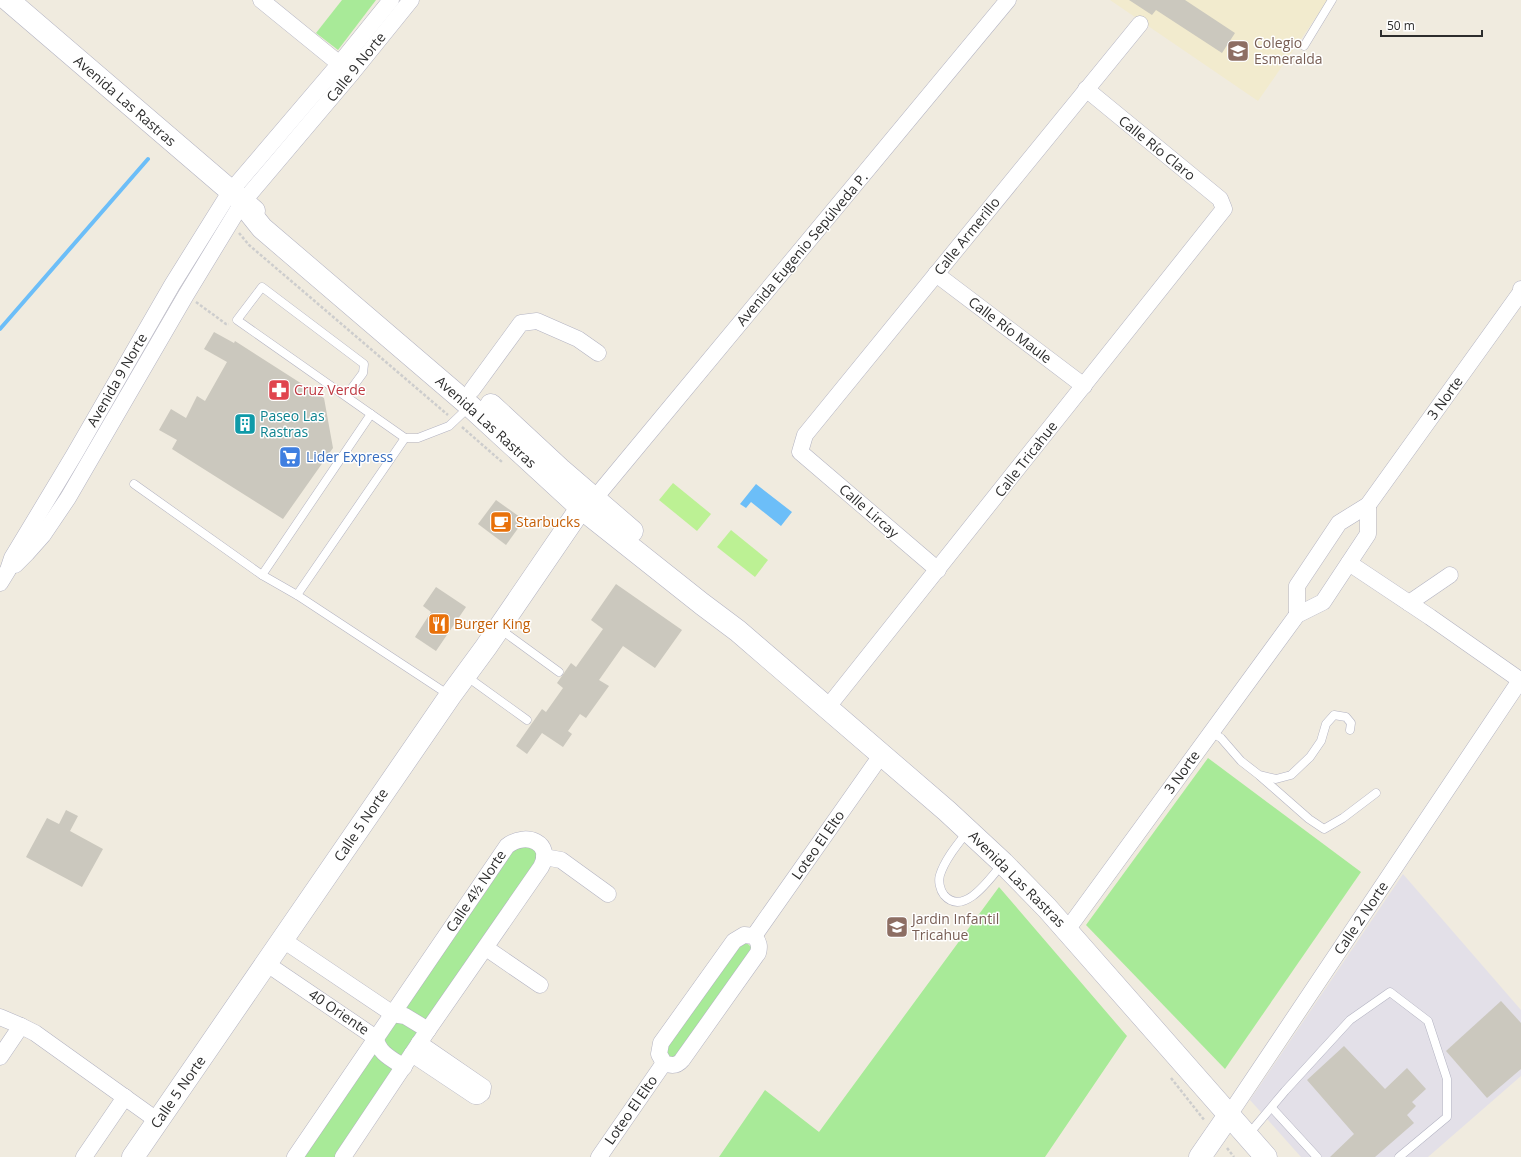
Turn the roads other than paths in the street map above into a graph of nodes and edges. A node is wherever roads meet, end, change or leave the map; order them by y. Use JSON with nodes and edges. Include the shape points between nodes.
{"nodes":[{"id":1,"x":8,"y":0,"type":"edge"},
{"id":2,"x":261,"y":0,"type":"edge"},
{"id":3,"x":390,"y":0,"type":"edge"},
{"id":4,"x":411,"y":0,"type":"edge"},
{"id":5,"x":1008,"y":0,"type":"edge"},
{"id":6,"x":1332,"y":0,"type":"edge"},
{"id":7,"x":1140,"y":24,"type":"dead end"},
{"id":8,"x":1304,"y":46,"type":"dead end"},
{"id":9,"x":340,"y":63,"type":"junction"},
{"id":10,"x":352,"y":73,"type":"junction"},
{"id":11,"x":1086,"y":89,"type":"junction"},
{"id":12,"x":289,"y":122,"type":"junction"},
{"id":13,"x":301,"y":133,"type":"junction"},
{"id":14,"x":236,"y":197,"type":"junction"},
{"id":15,"x":1224,"y":209,"type":"joint"},
{"id":16,"x":936,"y":274,"type":"junction"},
{"id":17,"x":172,"y":285,"type":"junction"},
{"id":18,"x":1521,"y":291,"type":"edge"},
{"id":19,"x":186,"y":295,"type":"junction"},
{"id":20,"x":598,"y":353,"type":"dead end"},
{"id":21,"x":122,"y":372,"type":"junction"},
{"id":22,"x":137,"y":380,"type":"junction"},
{"id":23,"x":1084,"y":386,"type":"junction"},
{"id":24,"x":346,"y":396,"type":"junction"},
{"id":25,"x":471,"y":398,"type":"junction"},
{"id":26,"x":371,"y":414,"type":"junction"},
{"id":27,"x":405,"y":438,"type":"junction"},
{"id":28,"x":800,"y":452,"type":"joint"},
{"id":29,"x":74,"y":455,"type":"junction"},
{"id":30,"x":90,"y":463,"type":"junction"},
{"id":31,"x":134,"y":484,"type":"dead end"},
{"id":32,"x":588,"y":503,"type":"junction"},
{"id":33,"x":1368,"y":505,"type":"junction"},
{"id":34,"x":1349,"y":563,"type":"junction"},
{"id":35,"x":938,"y":570,"type":"junction"},
{"id":36,"x":262,"y":575,"type":"junction"},
{"id":37,"x":1450,"y":575,"type":"dead end"},
{"id":38,"x":4,"y":576,"type":"edge"},
{"id":39,"x":297,"y":595,"type":"junction"},
{"id":40,"x":1409,"y":603,"type":"junction"},
{"id":41,"x":1297,"y":615,"type":"junction"},
{"id":42,"x":498,"y":628,"type":"junction"},
{"id":43,"x":559,"y":672,"type":"dead end"},
{"id":44,"x":465,"y":675,"type":"junction"},
{"id":45,"x":1521,"y":680,"type":"edge"},
{"id":46,"x":450,"y":696,"type":"junction"},
{"id":47,"x":827,"y":708,"type":"junction"},
{"id":48,"x":527,"y":720,"type":"dead end"},
{"id":49,"x":1350,"y":730,"type":"dead end"},
{"id":50,"x":1211,"y":732,"type":"junction"},
{"id":51,"x":882,"y":754,"type":"junction"},
{"id":52,"x":1259,"y":775,"type":"junction"},
{"id":53,"x":1376,"y":793,"type":"dead end"},
{"id":54,"x":968,"y":830,"type":"junction"},
{"id":55,"x":544,"y":857,"type":"junction"},
{"id":56,"x":1003,"y":862,"type":"junction"},
{"id":57,"x":608,"y":894,"type":"dead end"},
{"id":58,"x":1067,"y":930,"type":"junction"},
{"id":59,"x":754,"y":936,"type":"junction"},
{"id":60,"x":283,"y":940,"type":"junction"},
{"id":61,"x":486,"y":948,"type":"junction"},
{"id":62,"x":267,"y":964,"type":"junction"},
{"id":63,"x":540,"y":985,"type":"dead end"},
{"id":64,"x":393,"y":1014,"type":"junction"},
{"id":65,"x":0,"y":1017,"type":"edge"},
{"id":66,"x":21,"y":1026,"type":"junction"},
{"id":67,"x":376,"y":1038,"type":"junction"},
{"id":68,"x":416,"y":1049,"type":"junction"},
{"id":69,"x":0,"y":1057,"type":"edge"},
{"id":70,"x":664,"y":1063,"type":"junction"},
{"id":71,"x":125,"y":1097,"type":"junction"},
{"id":72,"x":1272,"y":1108,"type":"junction"},
{"id":73,"x":1229,"y":1115,"type":"junction"},
{"id":74,"x":158,"y":1121,"type":"junction"},
{"id":75,"x":1248,"y":1136,"type":"junction"},
{"id":76,"x":84,"y":1157,"type":"edge"},
{"id":77,"x":133,"y":1157,"type":"edge"},
{"id":78,"x":295,"y":1157,"type":"edge"},
{"id":79,"x":343,"y":1157,"type":"edge"},
{"id":80,"x":598,"y":1157,"type":"edge"},
{"id":81,"x":1200,"y":1157,"type":"edge"},
{"id":82,"x":1266,"y":1157,"type":"edge"},
{"id":83,"x":1317,"y":1157,"type":"edge"},
{"id":84,"x":1400,"y":1157,"type":"edge"}],
"edges":[{"from":1,"to":14,"type":"street","name":"Avenida Las Rastras"},
{"from":2,"to":9,"type":"street"},
{"from":3,"to":9,"type":"street","name":"Calle 9 Norte"},
{"from":4,"to":10,"type":"street","name":"Calle 9 Norte"},
{"from":5,"to":32,"type":"street","name":"Avenida Eugenio Sepúlveda P."},
{"from":6,"to":8,"type":"lane"},
{"from":7,"to":11,"type":"street","name":"Calle Armerillo"},
{"from":9,"to":10,"type":"street"},
{"from":9,"to":12,"type":"street","name":"Calle 9 Norte"},
{"from":10,"to":13,"type":"street","name":"Calle 9 Norte"},
{"from":11,"to":15,"type":"street","name":"Calle Río Claro","via":[[1220,199]]},
{"from":11,"to":16,"type":"street","name":"Calle Armerillo"},
{"from":12,"to":13,"type":"street"},
{"from":12,"to":14,"type":"street","name":"Calle 9 Norte"},
{"from":13,"to":14,"type":"street","name":"Calle 9 Norte"},
{"from":14,"to":17,"type":"street","name":"Avenida 9 Norte"},
{"from":14,"to":19,"type":"street","name":"Avenida 9 Norte"},
{"from":14,"to":25,"type":"street","name":"Avenida Las Rastras","via":[[277,242]]},
{"from":15,"to":23,"type":"street","name":"Calle Tricahue"},
{"from":16,"to":23,"type":"street","name":"Calle Río Maule"},
{"from":16,"to":28,"type":"street","name":"Calle Armerillo","via":[[805,435]]},
{"from":17,"to":19,"type":"street"},
{"from":17,"to":21,"type":"street","name":"Avenida 9 Norte"},
{"from":18,"to":33,"type":"street","name":"3 Norte"},
{"from":19,"to":22,"type":"street","name":"Avenida 9 Norte"},
{"from":20,"to":25,"type":"street","via":[[578,339],[537,321],[521,323]]},
{"from":21,"to":22,"type":"street"},
{"from":21,"to":29,"type":"street","name":"Avenida 9 Norte"},
{"from":22,"to":30,"type":"street","name":"Avenida 9 Norte"},
{"from":23,"to":35,"type":"street","name":"Calle Tricahue"},
{"from":24,"to":24,"type":"lane","via":[[363,373],[364,364],[262,287],[237,320]]},
{"from":24,"to":26,"type":"lane"},
{"from":25,"to":27,"type":"lane","via":[[449,426],[418,438]]},
{"from":25,"to":32,"type":"street","name":"Avenida Las Rastras"},
{"from":26,"to":27,"type":"lane"},
{"from":26,"to":36,"type":"lane"},
{"from":27,"to":39,"type":"lane"},
{"from":28,"to":35,"type":"street","name":"Calle Lircay"},
{"from":29,"to":30,"type":"street"},
{"from":29,"to":38,"type":"street","name":"Avenida 9 Norte","via":[[12,558]]},
{"from":30,"to":38,"type":"street","name":"Avenida 9 Norte","via":[[43,535]]},
{"from":31,"to":36,"type":"lane"},
{"from":32,"to":42,"type":"street","name":"Calle 5 Norte"},
{"from":32,"to":47,"type":"street","name":"Avenida Las Rastras","via":[[702,604],[738,630]]},
{"from":33,"to":34,"type":"street","name":"3 Norte","via":[[1368,534]]},
{"from":33,"to":41,"type":"street","name":"3 Norte","via":[[1339,523],[1297,586]]},
{"from":34,"to":40,"type":"street"},
{"from":34,"to":41,"type":"street","name":"3 Norte","via":[[1323,602]]},
{"from":35,"to":47,"type":"street","name":"Calle Tricahue"},
{"from":36,"to":39,"type":"lane"},
{"from":37,"to":40,"type":"street"},
{"from":39,"to":46,"type":"lane"},
{"from":40,"to":45,"type":"street"},
{"from":41,"to":50,"type":"street","name":"3 Norte"},
{"from":42,"to":43,"type":"lane"},
{"from":42,"to":44,"type":"street","name":"Calle 5 Norte"},
{"from":44,"to":46,"type":"street","name":"Calle 5 Norte"},
{"from":44,"to":48,"type":"lane"},
{"from":45,"to":73,"type":"street","name":"Calle 2 Norte"},
{"from":46,"to":60,"type":"street","name":"Calle 5 Norte"},
{"from":47,"to":51,"type":"street","name":"Avenida Las Rastras"},
{"from":49,"to":52,"type":"lane","via":[[1352,723],[1346,718],[1334,715],[1326,724],[1321,741],[1310,757],[1291,775],[1276,779]]},
{"from":50,"to":52,"type":"lane","via":[[1221,738],[1241,761]]},
{"from":50,"to":58,"type":"street","name":"3 Norte"},
{"from":51,"to":54,"type":"street","name":"Avenida Las Rastras"},
{"from":51,"to":59,"type":"street","name":"Loteo El Elto"},
{"from":52,"to":53,"type":"lane","via":[[1324,830]]},
{"from":54,"to":56,"type":"street","name":"Avenida Las Rastras"},
{"from":54,"to":56,"type":"lane","via":[[944,865],[939,877],[940,888],[945,895],[961,902],[973,897]]},
{"from":55,"to":57,"type":"street","via":[[561,860]]},
{"from":55,"to":61,"type":"street","via":[[541,867]]},
{"from":55,"to":64,"type":"street","name":"Calle 4½ Norte","via":[[541,847],[531,839],[519,839],[507,846]]},
{"from":56,"to":58,"type":"street","name":"Avenida Las Rastras"},
{"from":58,"to":73,"type":"street","name":"Avenida Las Rastras"},
{"from":59,"to":70,"type":"street","name":"Loteo El Elto","via":[[744,935],[736,938],[660,1046],[659,1054]]},
{"from":59,"to":70,"type":"street","name":"Loteo El Elto","via":[[759,945],[758,953],[680,1063]]},
{"from":60,"to":62,"type":"street","name":"Calle 5 Norte"},
{"from":60,"to":64,"type":"street","name":"40 Oriente"},
{"from":61,"to":63,"type":"street"},
{"from":61,"to":68,"type":"street"},
{"from":62,"to":67,"type":"street","name":"40 Oriente"},
{"from":62,"to":74,"type":"street","name":"Calle 5 Norte"},
{"from":64,"to":67,"type":"street","name":"Calle 4½ Norte"},
{"from":64,"to":68,"type":"street","name":"40 Oriente","via":[[406,1016]]},
{"from":65,"to":66,"type":"street"},
{"from":66,"to":69,"type":"street"},
{"from":66,"to":71,"type":"street"},
{"from":67,"to":68,"type":"street","name":"40 Oriente","via":[[381,1051]]},
{"from":67,"to":78,"type":"street","name":"Calle 4½ Norte"},
{"from":68,"to":79,"type":"street"},
{"from":70,"to":80,"type":"street","name":"Loteo El Elto"},
{"from":71,"to":74,"type":"street"},
{"from":71,"to":76,"type":"street"},
{"from":72,"to":75,"type":"lane"},
{"from":72,"to":83,"type":"lane"},
{"from":72,"to":84,"type":"lane","via":[[1350,1020],[1390,992],[1428,1021],[1447,1079],[1447,1117]]},
{"from":73,"to":75,"type":"street","name":"Avenida Las Rastras"},
{"from":73,"to":81,"type":"street","name":"Calle 2 Norte"},
{"from":74,"to":77,"type":"street","name":"Calle 5 Norte"},
{"from":75,"to":82,"type":"street","name":"Avenida Las Rastras"}]}
